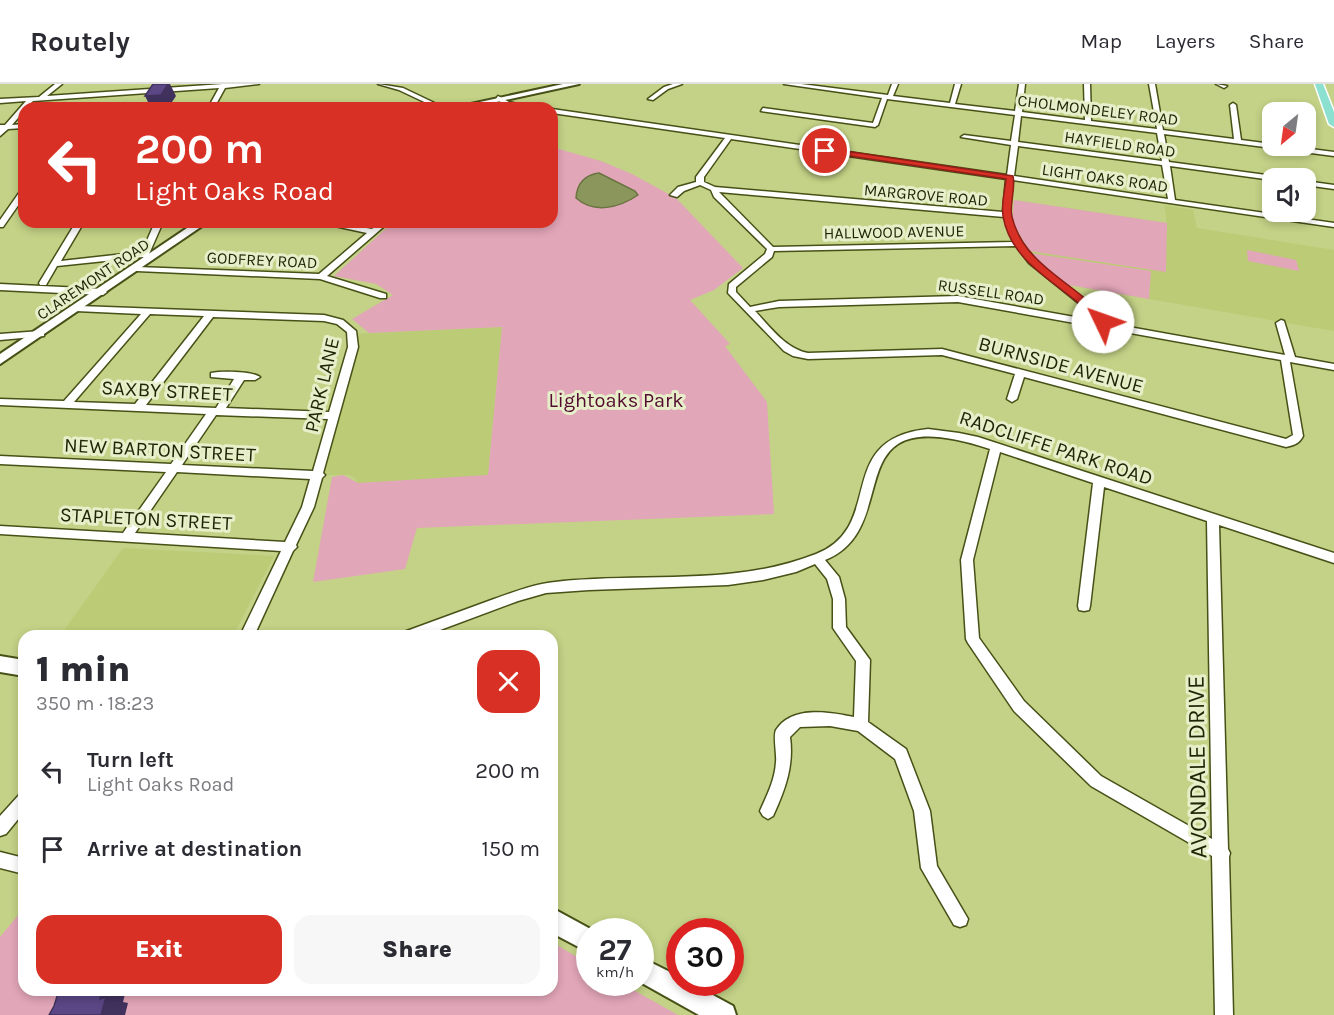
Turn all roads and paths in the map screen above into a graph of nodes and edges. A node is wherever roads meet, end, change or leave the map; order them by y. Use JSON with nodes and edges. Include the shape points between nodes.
{"nodes":[{"id":1,"x":59,"y":84,"type":"edge"},
{"id":2,"x":118,"y":84,"type":"edge"},
{"id":3,"x":244,"y":84,"type":"edge"},
{"id":4,"x":256,"y":84,"type":"edge"},
{"id":5,"x":381,"y":84,"type":"edge"},
{"id":6,"x":410,"y":84,"type":"edge"},
{"id":7,"x":575,"y":84,"type":"edge"},
{"id":8,"x":679,"y":84,"type":"edge"},
{"id":9,"x":787,"y":84,"type":"edge"},
{"id":10,"x":895,"y":84,"type":"edge"},
{"id":11,"x":958,"y":84,"type":"edge"},
{"id":12,"x":1022,"y":84,"type":"edge"},
{"id":13,"x":1087,"y":84,"type":"edge"},
{"id":14,"x":1152,"y":84,"type":"edge"},
{"id":15,"x":1319,"y":84,"type":"edge"},
{"id":16,"x":178,"y":86,"type":"edge"},
{"id":17,"x":223,"y":86,"type":"junction"},
{"id":18,"x":401,"y":89,"type":"junction"},
{"id":19,"x":107,"y":94,"type":"junction"},
{"id":20,"x":888,"y":97,"type":"junction"},
{"id":21,"x":41,"y":98,"type":"junction"},
{"id":22,"x":498,"y":98,"type":"junction"},
{"id":23,"x":31,"y":99,"type":"junction"},
{"id":24,"x":651,"y":99,"type":"dead end"},
{"id":25,"x":0,"y":100,"type":"edge"},
{"id":26,"x":28,"y":102,"type":"edge"},
{"id":27,"x":214,"y":102,"type":"edge"},
{"id":28,"x":429,"y":102,"type":"edge"},
{"id":29,"x":481,"y":102,"type":"edge"},
{"id":30,"x":504,"y":102,"type":"edge"},
{"id":31,"x":952,"y":105,"type":"junction"},
{"id":32,"x":1233,"y":105,"type":"dead end"},
{"id":33,"x":763,"y":110,"type":"dead end"},
{"id":34,"x":18,"y":112,"type":"edge"},
{"id":35,"x":558,"y":112,"type":"edge"},
{"id":36,"x":1018,"y":113,"type":"junction"},
{"id":37,"x":1088,"y":122,"type":"junction"},
{"id":38,"x":1334,"y":124,"type":"edge"},
{"id":39,"x":18,"y":126,"type":"edge"},
{"id":40,"x":3,"y":127,"type":"edge"},
{"id":41,"x":1160,"y":132,"type":"junction"},
{"id":42,"x":0,"y":134,"type":"edge"},
{"id":43,"x":729,"y":137,"type":"junction"},
{"id":44,"x":964,"y":137,"type":"dead end"},
{"id":45,"x":1238,"y":142,"type":"junction"},
{"id":46,"x":1015,"y":143,"type":"junction"},
{"id":47,"x":1334,"y":154,"type":"edge"},
{"id":48,"x":1167,"y":164,"type":"junction"},
{"id":49,"x":1262,"y":176,"type":"edge"},
{"id":50,"x":1010,"y":177,"type":"junction"},
{"id":51,"x":700,"y":183,"type":"junction"},
{"id":52,"x":1316,"y":185,"type":"edge"},
{"id":53,"x":1334,"y":187,"type":"edge"},
{"id":54,"x":714,"y":189,"type":"junction"},
{"id":55,"x":674,"y":195,"type":"dead end"},
{"id":56,"x":18,"y":200,"type":"edge"},
{"id":57,"x":1172,"y":201,"type":"junction"},
{"id":58,"x":1007,"y":215,"type":"junction"},
{"id":59,"x":1,"y":224,"type":"edge"},
{"id":60,"x":1334,"y":225,"type":"edge"},
{"id":61,"x":76,"y":228,"type":"edge"},
{"id":62,"x":157,"y":228,"type":"edge"},
{"id":63,"x":193,"y":228,"type":"edge"},
{"id":64,"x":352,"y":228,"type":"edge"},
{"id":65,"x":378,"y":228,"type":"edge"},
{"id":66,"x":373,"y":232,"type":"junction"},
{"id":67,"x":1018,"y":244,"type":"junction"},
{"id":68,"x":771,"y":249,"type":"junction"},
{"id":69,"x":148,"y":256,"type":"junction"},
{"id":70,"x":54,"y":264,"type":"junction"},
{"id":71,"x":137,"y":269,"type":"junction"},
{"id":72,"x":321,"y":277,"type":"junction"},
{"id":73,"x":43,"y":283,"type":"dead end"},
{"id":74,"x":0,"y":287,"type":"edge"},
{"id":75,"x":103,"y":292,"type":"junction"},
{"id":76,"x":383,"y":296,"type":"dead end"},
{"id":77,"x":79,"y":309,"type":"junction"},
{"id":78,"x":747,"y":310,"type":"junction"},
{"id":79,"x":147,"y":312,"type":"junction"},
{"id":80,"x":210,"y":315,"type":"junction"},
{"id":81,"x":1281,"y":323,"type":"dead end"},
{"id":82,"x":1103,"y":325,"type":"junction"},
{"id":83,"x":41,"y":334,"type":"junction"},
{"id":84,"x":0,"y":337,"type":"edge"},
{"id":85,"x":1288,"y":359,"type":"junction"},
{"id":86,"x":0,"y":360,"type":"edge"},
{"id":87,"x":1334,"y":367,"type":"edge"},
{"id":88,"x":1020,"y":373,"type":"junction"},
{"id":89,"x":214,"y":375,"type":"dead end"},
{"id":90,"x":241,"y":376,"type":"junction"},
{"id":91,"x":255,"y":377,"type":"dead end"},
{"id":92,"x":1012,"y":399,"type":"dead end"},
{"id":93,"x":0,"y":402,"type":"edge"},
{"id":94,"x":66,"y":405,"type":"junction"},
{"id":95,"x":138,"y":408,"type":"junction"},
{"id":96,"x":216,"y":412,"type":"junction"},
{"id":97,"x":333,"y":416,"type":"junction"},
{"id":98,"x":996,"y":447,"type":"junction"},
{"id":99,"x":0,"y":460,"type":"edge"},
{"id":100,"x":174,"y":469,"type":"junction"},
{"id":101,"x":319,"y":475,"type":"junction"},
{"id":102,"x":1099,"y":481,"type":"junction"},
{"id":103,"x":1213,"y":518,"type":"junction"},
{"id":104,"x":0,"y":530,"type":"edge"},
{"id":105,"x":126,"y":537,"type":"junction"},
{"id":106,"x":291,"y":547,"type":"junction"},
{"id":107,"x":1334,"y":558,"type":"edge"},
{"id":108,"x":817,"y":559,"type":"junction"},
{"id":109,"x":1084,"y":606,"type":"dead end"},
{"id":110,"x":251,"y":630,"type":"edge"},
{"id":111,"x":426,"y":630,"type":"edge"},
{"id":112,"x":0,"y":664,"type":"edge"},
{"id":113,"x":18,"y":667,"type":"edge"},
{"id":114,"x":861,"y":725,"type":"junction"},
{"id":115,"x":18,"y":807,"type":"edge"},
{"id":116,"x":768,"y":811,"type":"dead end"},
{"id":117,"x":0,"y":828,"type":"edge"},
{"id":118,"x":1222,"y":853,"type":"junction"},
{"id":119,"x":0,"y":860,"type":"edge"},
{"id":120,"x":18,"y":864,"type":"edge"},
{"id":121,"x":960,"y":919,"type":"dead end"},
{"id":122,"x":558,"y":923,"type":"edge"},
{"id":123,"x":576,"y":933,"type":"edge"},
{"id":124,"x":654,"y":977,"type":"edge"},
{"id":125,"x":724,"y":1015,"type":"edge"},
{"id":126,"x":1224,"y":1015,"type":"edge"}],
"edges":[{"from":1,"to":21,"type":"street"},
{"from":2,"to":19,"type":"street"},
{"from":3,"to":4,"type":"street"},
{"from":3,"to":17,"type":"street"},
{"from":5,"to":18,"type":"street"},
{"from":6,"to":18,"type":"street"},
{"from":7,"to":22,"type":"main road"},
{"from":8,"to":24,"type":"street"},
{"from":9,"to":20,"type":"street","name":"CHOLMONDELEY ROAD"},
{"from":10,"to":20,"type":"street"},
{"from":11,"to":31,"type":"street"},
{"from":12,"to":36,"type":"street"},
{"from":13,"to":37,"type":"street"},
{"from":14,"to":41,"type":"street"},
{"from":15,"to":38,"type":"main road"},
{"from":16,"to":17,"type":"street"},
{"from":16,"to":19,"type":"street"},
{"from":17,"to":27,"type":"street"},
{"from":18,"to":28,"type":"street"},
{"from":19,"to":21,"type":"street"},
{"from":20,"to":31,"type":"street","name":"CHOLMONDELEY ROAD"},
{"from":20,"to":33,"type":"street","via":[[875,125]]},
{"from":21,"to":23,"type":"street"},
{"from":22,"to":29,"type":"main road"},
{"from":22,"to":30,"type":"street"},
{"from":23,"to":25,"type":"street"},
{"from":23,"to":26,"type":"street"},
{"from":31,"to":36,"type":"street","name":"CHOLMONDELEY ROAD"},
{"from":32,"to":45,"type":"street"},
{"from":34,"to":40,"type":"street"},
{"from":35,"to":43,"type":"street","name":"LIGHT OAKS ROAD"},
{"from":36,"to":37,"type":"street","name":"CHOLMONDELEY ROAD"},
{"from":36,"to":46,"type":"street"},
{"from":37,"to":41,"type":"street","name":"CHOLMONDELEY ROAD"},
{"from":39,"to":40,"type":"street"},
{"from":40,"to":42,"type":"street"},
{"from":41,"to":45,"type":"street","name":"CHOLMONDELEY ROAD"},
{"from":41,"to":48,"type":"street"},
{"from":43,"to":50,"type":"street","name":"LIGHT OAKS ROAD"},
{"from":43,"to":51,"type":"street","via":[[700,177]]},
{"from":44,"to":46,"type":"street","name":"HAYFIELD ROAD"},
{"from":45,"to":47,"type":"street","name":"CHOLMONDELEY ROAD"},
{"from":46,"to":48,"type":"street","name":"HAYFIELD ROAD"},
{"from":46,"to":50,"type":"street"},
{"from":48,"to":49,"type":"street","name":"HAYFIELD ROAD"},
{"from":48,"to":57,"type":"street"},
{"from":50,"to":57,"type":"street","name":"LIGHT OAKS ROAD"},
{"from":50,"to":58,"type":"street"},
{"from":51,"to":54,"type":"street","name":"MARGROVE ROAD"},
{"from":51,"to":55,"type":"street"},
{"from":52,"to":53,"type":"street"},
{"from":54,"to":58,"type":"street","name":"MARGROVE ROAD"},
{"from":54,"to":68,"type":"street"},
{"from":56,"to":59,"type":"street"},
{"from":57,"to":60,"type":"street","name":"LIGHT OAKS ROAD"},
{"from":58,"to":67,"type":"street"},
{"from":61,"to":70,"type":"street"},
{"from":62,"to":69,"type":"street"},
{"from":63,"to":69,"type":"main road","name":"CLAREMONT ROAD"},
{"from":64,"to":66,"type":"street"},
{"from":65,"to":66,"type":"street"},
{"from":66,"to":72,"type":"street"},
{"from":67,"to":68,"type":"street","name":"HALLWOOD AVENUE"},
{"from":67,"to":82,"type":"street","via":[[1041,271],[1100,316]]},
{"from":68,"to":78,"type":"street","name":"BURNSIDE AVENUE","via":[[731,288]]},
{"from":69,"to":70,"type":"street"},
{"from":69,"to":71,"type":"main road","name":"CLAREMONT ROAD"},
{"from":70,"to":73,"type":"street"},
{"from":71,"to":72,"type":"street","name":"GODFREY ROAD"},
{"from":71,"to":75,"type":"main road","name":"CLAREMONT ROAD"},
{"from":72,"to":76,"type":"street","name":"GODFREY ROAD"},
{"from":74,"to":75,"type":"street"},
{"from":75,"to":77,"type":"main road","name":"CLAREMONT ROAD"},
{"from":77,"to":79,"type":"street","name":"PARK LANE"},
{"from":77,"to":83,"type":"main road","name":"CLAREMONT ROAD"},
{"from":78,"to":82,"type":"street","name":"RUSSELL ROAD","via":[[779,304],[949,299]]},
{"from":78,"to":88,"type":"street","name":"BURNSIDE AVENUE","via":[[787,349],[802,355],[936,351]]},
{"from":79,"to":80,"type":"street","name":"PARK LANE"},
{"from":79,"to":94,"type":"street"},
{"from":80,"to":95,"type":"street"},
{"from":80,"to":97,"type":"street","name":"PARK LANE","via":[[324,318],[345,324],[353,334],[353,347]]},
{"from":81,"to":85,"type":"street"},
{"from":82,"to":85,"type":"street","name":"RUSSELL ROAD"},
{"from":83,"to":84,"type":"street"},
{"from":83,"to":86,"type":"main road","name":"CLAREMONT ROAD"},
{"from":85,"to":87,"type":"street","name":"RUSSELL ROAD"},
{"from":85,"to":88,"type":"street","name":"BURNSIDE AVENUE","via":[[1298,436],[1286,442]]},
{"from":88,"to":92,"type":"street"},
{"from":89,"to":90,"type":"street"},
{"from":90,"to":91,"type":"street"},
{"from":90,"to":96,"type":"street"},
{"from":93,"to":94,"type":"street","name":"SAXBY STREET"},
{"from":94,"to":95,"type":"street","name":"SAXBY STREET"},
{"from":95,"to":96,"type":"street","name":"SAXBY STREET"},
{"from":96,"to":97,"type":"street","name":"SAXBY STREET"},
{"from":96,"to":100,"type":"street"},
{"from":97,"to":101,"type":"street","name":"PARK LANE"},
{"from":98,"to":102,"type":"street","name":"RADCLIFFE PARK ROAD"},
{"from":98,"to":108,"type":"street","name":"RADCLIFFE PARK ROAD","via":[[934,432],[898,440],[882,453],[873,468],[855,532],[843,545]]},
{"from":98,"to":118,"type":"street","via":[[967,560],[973,639],[1019,706],[1096,781]]},
{"from":99,"to":100,"type":"street","name":"NEW BARTON STREET"},
{"from":100,"to":101,"type":"street","name":"NEW BARTON STREET"},
{"from":100,"to":105,"type":"street"},
{"from":101,"to":106,"type":"street","name":"PARK LANE"},
{"from":102,"to":103,"type":"street","name":"RADCLIFFE PARK ROAD"},
{"from":102,"to":109,"type":"street"},
{"from":103,"to":107,"type":"street","name":"RADCLIFFE PARK ROAD"},
{"from":103,"to":118,"type":"street","name":"AVONDALE DRIVE"},
{"from":104,"to":105,"type":"street","name":"STAPLETON STREET"},
{"from":105,"to":106,"type":"street","name":"STAPLETON STREET"},
{"from":106,"to":110,"type":"street","name":"PARK LANE"},
{"from":108,"to":111,"type":"street","name":"RADCLIFFE PARK ROAD","via":[[754,578],[544,589]]},
{"from":108,"to":114,"type":"street","via":[[833,577],[840,628],[863,660]]},
{"from":112,"to":113,"type":"main road"},
{"from":114,"to":116,"type":"street","via":[[830,719],[797,721],[782,734],[786,758]]},
{"from":114,"to":121,"type":"street","via":[[901,754],[922,811],[929,868]]},
{"from":115,"to":117,"type":"street"},
{"from":118,"to":126,"type":"street","name":"AVONDALE DRIVE"},
{"from":119,"to":120,"type":"street"},
{"from":122,"to":123,"type":"main road"},
{"from":124,"to":125,"type":"main road"}]}
